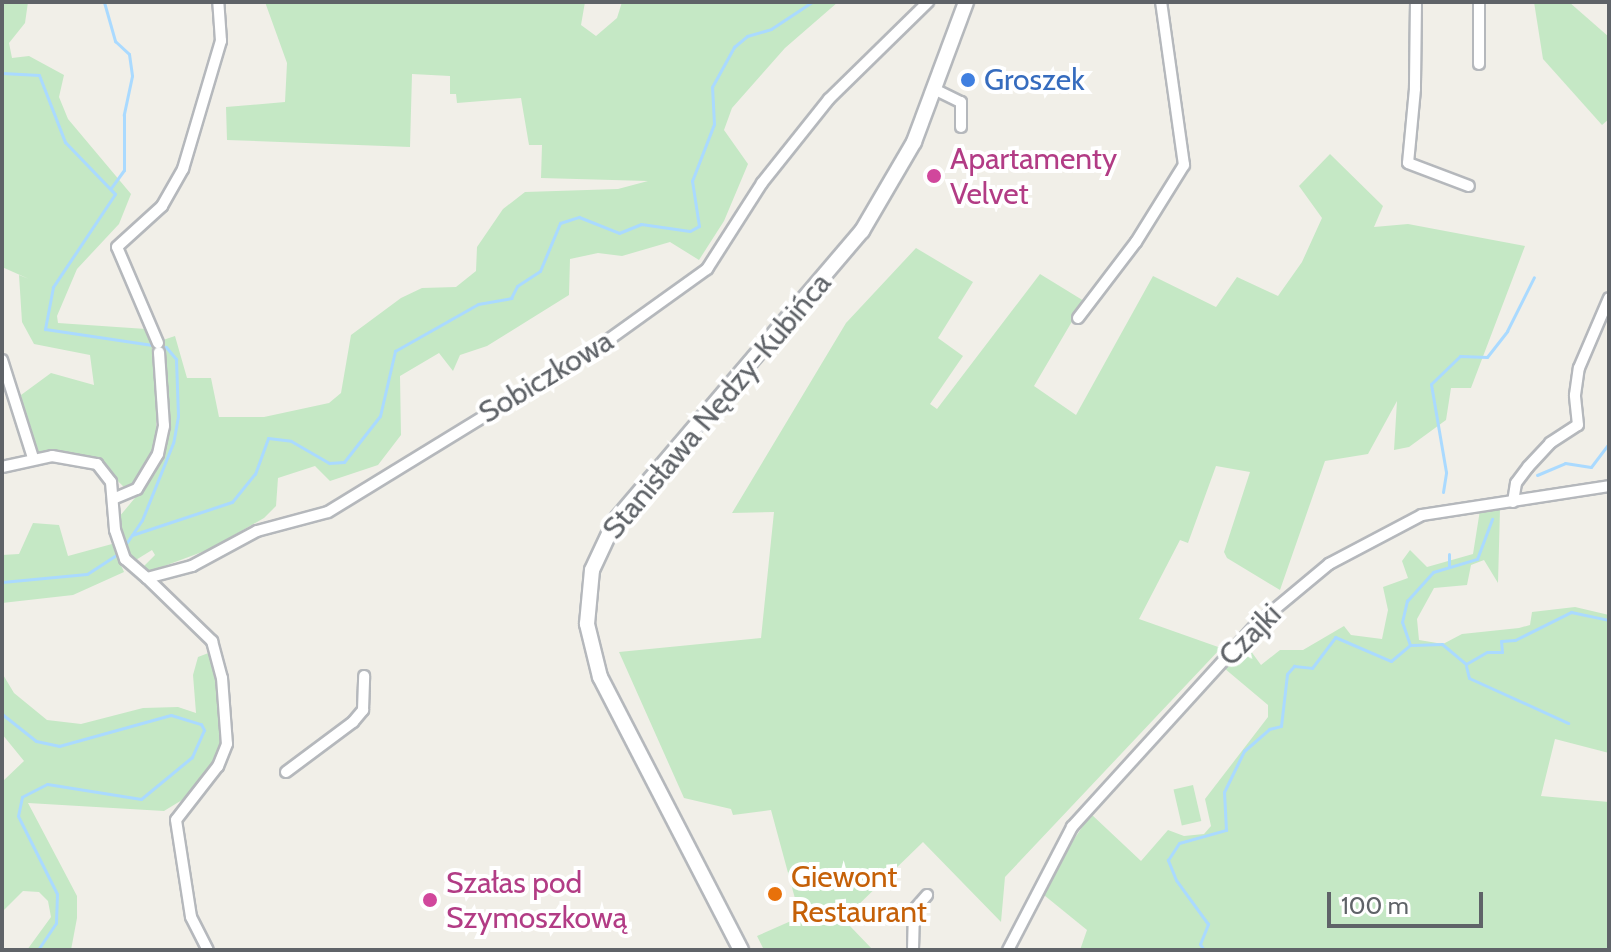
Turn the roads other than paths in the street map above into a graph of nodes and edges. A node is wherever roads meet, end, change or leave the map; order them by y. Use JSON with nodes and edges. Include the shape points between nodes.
{"nodes":[{"id":1,"x":218,"y":2,"type":"edge"},
{"id":2,"x":928,"y":2,"type":"edge"},
{"id":3,"x":966,"y":2,"type":"edge"},
{"id":4,"x":1161,"y":2,"type":"edge"},
{"id":5,"x":1416,"y":2,"type":"edge"},
{"id":6,"x":1479,"y":2,"type":"edge"},
{"id":7,"x":1479,"y":64,"type":"dead end"},
{"id":8,"x":934,"y":89,"type":"junction"},
{"id":9,"x":961,"y":127,"type":"dead end"},
{"id":10,"x":1469,"y":186,"type":"dead end"},
{"id":11,"x":1609,"y":298,"type":"edge"},
{"id":12,"x":1078,"y":318,"type":"dead end"},
{"id":13,"x":2,"y":360,"type":"edge"},
{"id":14,"x":33,"y":458,"type":"junction"},
{"id":15,"x":2,"y":467,"type":"edge"},
{"id":16,"x":1609,"y":486,"type":"edge"},
{"id":17,"x":113,"y":499,"type":"junction"},
{"id":18,"x":1513,"y":502,"type":"junction"},
{"id":19,"x":147,"y":578,"type":"junction"},
{"id":20,"x":364,"y":676,"type":"dead end"},
{"id":21,"x":286,"y":772,"type":"dead end"},
{"id":22,"x":927,"y":895,"type":"dead end"},
{"id":23,"x":208,"y":950,"type":"edge"},
{"id":24,"x":741,"y":950,"type":"edge"},
{"id":25,"x":913,"y":950,"type":"edge"},
{"id":26,"x":1008,"y":950,"type":"edge"}],
"edges":[{"from":1,"to":17,"type":"street","via":[[221,41],[183,169],[162,206],[117,247],[158,347],[164,426],[158,454],[137,489]]},
{"from":2,"to":19,"type":"street","name":"Sobiczkowa","via":[[829,99],[762,183],[707,269],[674,294],[328,512],[257,531],[192,566]]},
{"from":3,"to":8,"type":"street","name":"Stanisława Nędzy-Kubińca"},
{"from":4,"to":12,"type":"street","via":[[1184,165],[1136,242]]},
{"from":5,"to":10,"type":"street","via":[[1408,163]]},
{"from":6,"to":7,"type":"street"},
{"from":8,"to":9,"type":"street","via":[[961,102]]},
{"from":8,"to":24,"type":"street","name":"Stanisława Nędzy-Kubińca","via":[[904,163],[860,234],[615,521],[592,570],[587,624],[600,677]]},
{"from":11,"to":18,"type":"street","via":[[1579,368],[1578,425],[1550,443],[1528,467],[1516,483]]},
{"from":13,"to":14,"type":"street"},
{"from":14,"to":15,"type":"street"},
{"from":14,"to":17,"type":"street","via":[[64,456],[97,464],[110,478]]},
{"from":16,"to":18,"type":"street","name":"Czajki","via":[[1581,486]]},
{"from":17,"to":19,"type":"street","via":[[125,559],[135,573]]},
{"from":18,"to":26,"type":"street","name":"Czajki","via":[[1422,515],[1329,564],[1271,611],[1072,827]]},
{"from":19,"to":23,"type":"street","via":[[212,641],[222,678],[227,744],[220,762],[176,820],[191,917]]},
{"from":20,"to":21,"type":"street","via":[[363,710]]},
{"from":22,"to":25,"type":"street","via":[[914,910]]}]}
